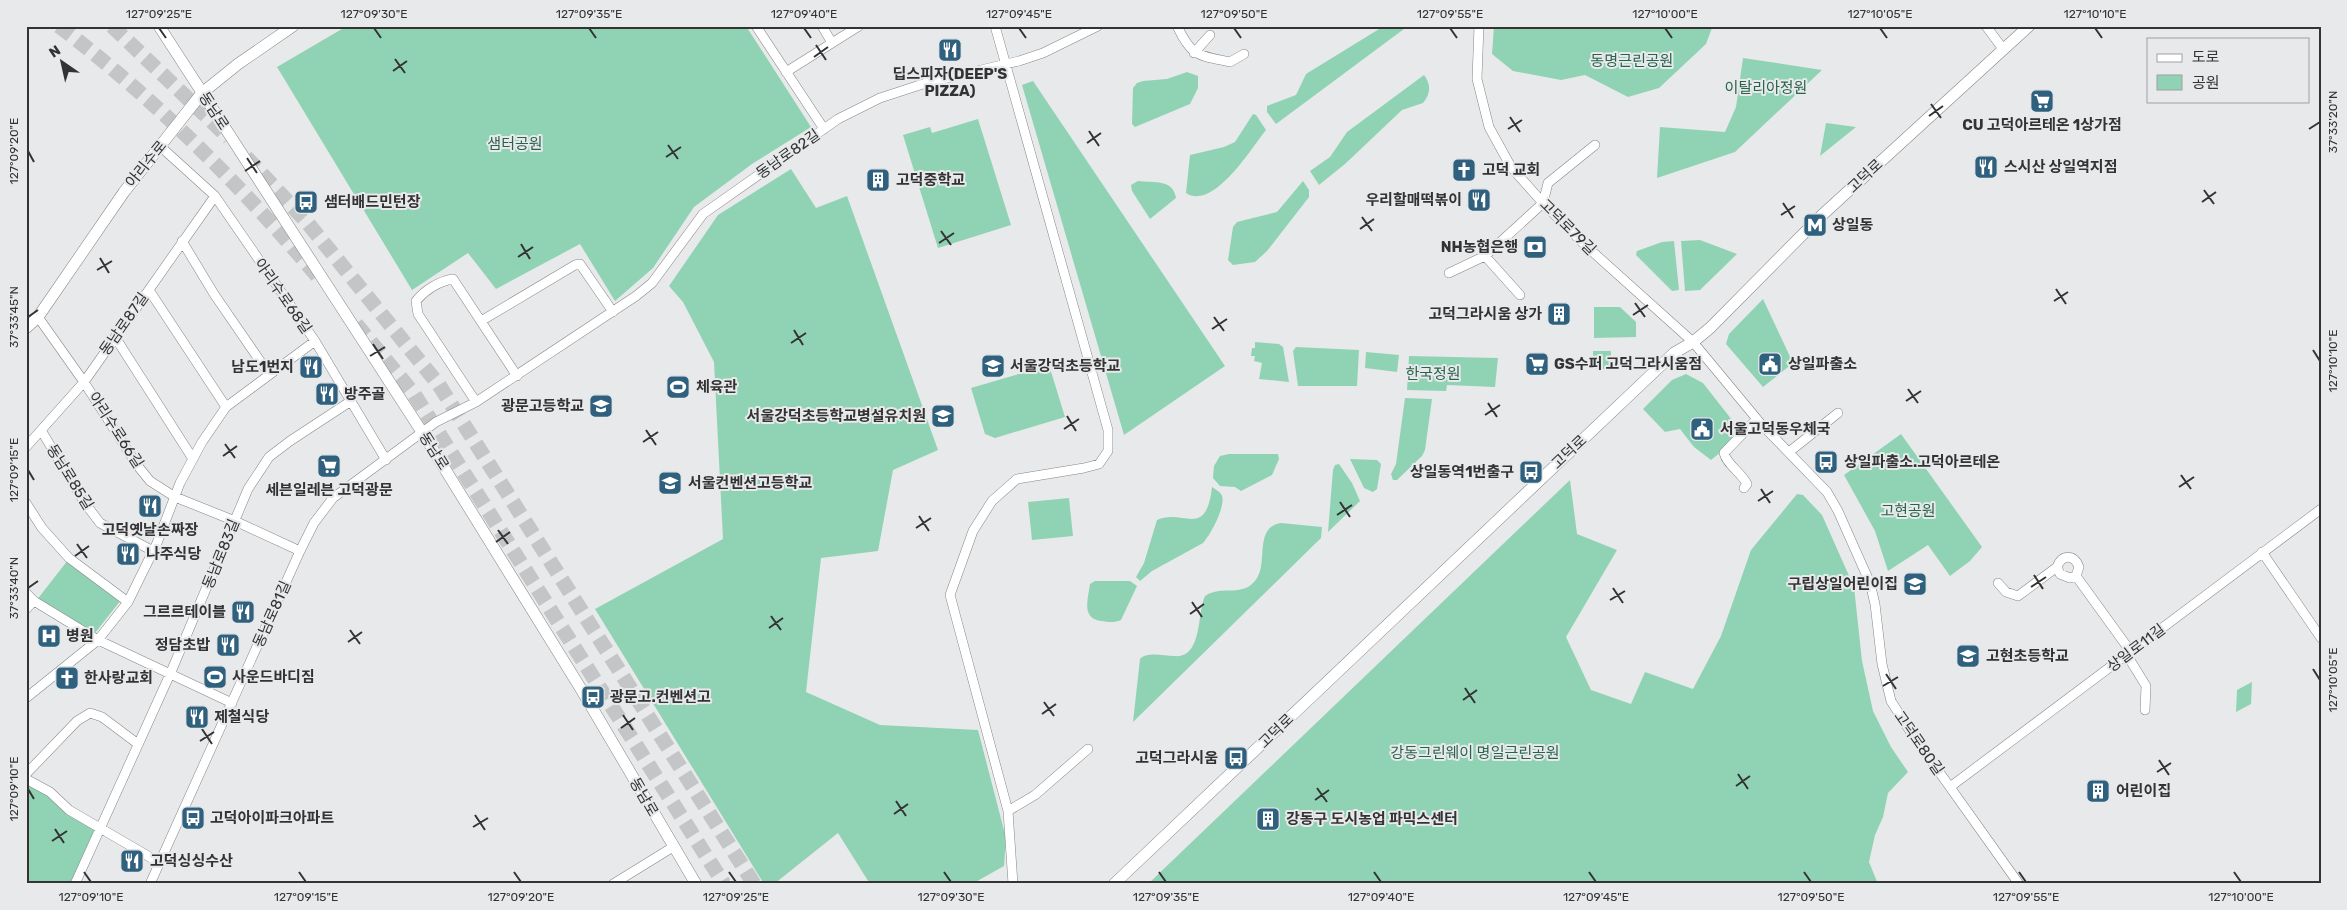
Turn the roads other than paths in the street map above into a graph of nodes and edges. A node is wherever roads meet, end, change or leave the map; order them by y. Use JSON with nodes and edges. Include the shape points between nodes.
{"nodes":[{"id":1,"x":159,"y":26,"type":"edge"},
{"id":2,"x":293,"y":26,"type":"edge"},
{"id":3,"x":756,"y":26,"type":"edge"},
{"id":4,"x":822,"y":26,"type":"edge"},
{"id":5,"x":859,"y":26,"type":"edge"},
{"id":6,"x":995,"y":26,"type":"edge"},
{"id":7,"x":1098,"y":26,"type":"edge"},
{"id":8,"x":1177,"y":26,"type":"edge"},
{"id":9,"x":1479,"y":26,"type":"edge"},
{"id":10,"x":1986,"y":26,"type":"edge"},
{"id":11,"x":2029,"y":26,"type":"edge"},
{"id":12,"x":1210,"y":35,"type":"dead end"},
{"id":13,"x":832,"y":43,"type":"junction"},
{"id":14,"x":2002,"y":49,"type":"junction"},
{"id":15,"x":1194,"y":53,"type":"junction"},
{"id":16,"x":1244,"y":54,"type":"dead end"},
{"id":17,"x":1006,"y":64,"type":"junction"},
{"id":18,"x":786,"y":72,"type":"junction"},
{"id":19,"x":202,"y":93,"type":"junction"},
{"id":20,"x":824,"y":129,"type":"junction"},
{"id":21,"x":1595,"y":145,"type":"dead end"},
{"id":22,"x":162,"y":147,"type":"junction"},
{"id":23,"x":215,"y":196,"type":"junction"},
{"id":24,"x":1543,"y":203,"type":"junction"},
{"id":25,"x":182,"y":241,"type":"junction"},
{"id":26,"x":1485,"y":256,"type":"junction"},
{"id":27,"x":1449,"y":273,"type":"dead end"},
{"id":28,"x":149,"y":290,"type":"junction"},
{"id":29,"x":1520,"y":295,"type":"dead end"},
{"id":30,"x":613,"y":312,"type":"junction"},
{"id":31,"x":38,"y":318,"type":"junction"},
{"id":32,"x":481,"y":321,"type":"junction"},
{"id":33,"x":26,"y":328,"type":"edge"},
{"id":34,"x":115,"y":337,"type":"junction"},
{"id":35,"x":315,"y":341,"type":"junction"},
{"id":36,"x":1693,"y":342,"type":"junction"},
{"id":37,"x":269,"y":374,"type":"junction"},
{"id":38,"x":517,"y":376,"type":"junction"},
{"id":39,"x":84,"y":382,"type":"junction"},
{"id":40,"x":351,"y":402,"type":"junction"},
{"id":41,"x":476,"y":402,"type":"junction"},
{"id":42,"x":226,"y":407,"type":"junction"},
{"id":43,"x":1838,"y":413,"type":"dead end"},
{"id":44,"x":1757,"y":419,"type":"junction"},
{"id":45,"x":41,"y":430,"type":"junction"},
{"id":46,"x":422,"y":432,"type":"junction"},
{"id":47,"x":26,"y":447,"type":"edge"},
{"id":48,"x":1789,"y":452,"type":"junction"},
{"id":49,"x":193,"y":459,"type":"junction"},
{"id":50,"x":386,"y":460,"type":"junction"},
{"id":51,"x":1744,"y":488,"type":"dead end"},
{"id":52,"x":175,"y":497,"type":"junction"},
{"id":53,"x":26,"y":504,"type":"edge"},
{"id":54,"x":2321,"y":509,"type":"edge"},
{"id":55,"x":235,"y":521,"type":"junction"},
{"id":56,"x":153,"y":551,"type":"junction"},
{"id":57,"x":300,"y":551,"type":"junction"},
{"id":58,"x":2262,"y":552,"type":"junction"},
{"id":59,"x":2057,"y":567,"type":"junction"},
{"id":60,"x":2076,"y":576,"type":"junction"},
{"id":61,"x":1998,"y":583,"type":"dead end"},
{"id":62,"x":26,"y":594,"type":"edge"},
{"id":63,"x":34,"y":601,"type":"junction"},
{"id":64,"x":128,"y":602,"type":"junction"},
{"id":65,"x":26,"y":609,"type":"edge"},
{"id":66,"x":2321,"y":638,"type":"edge"},
{"id":67,"x":98,"y":640,"type":"junction"},
{"id":68,"x":2129,"y":653,"type":"junction"},
{"id":69,"x":171,"y":672,"type":"junction"},
{"id":70,"x":26,"y":698,"type":"edge"},
{"id":71,"x":232,"y":703,"type":"junction"},
{"id":72,"x":2145,"y":710,"type":"dead end"},
{"id":73,"x":138,"y":744,"type":"junction"},
{"id":74,"x":1088,"y":748,"type":"dead end"},
{"id":75,"x":26,"y":774,"type":"edge"},
{"id":76,"x":26,"y":779,"type":"edge"},
{"id":77,"x":1950,"y":787,"type":"junction"},
{"id":78,"x":1008,"y":811,"type":"junction"},
{"id":79,"x":101,"y":828,"type":"junction"},
{"id":80,"x":673,"y":847,"type":"junction"},
{"id":81,"x":160,"y":863,"type":"junction"},
{"id":82,"x":75,"y":884,"type":"edge"},
{"id":83,"x":150,"y":884,"type":"edge"},
{"id":84,"x":613,"y":884,"type":"edge"},
{"id":85,"x":696,"y":884,"type":"edge"},
{"id":86,"x":1013,"y":884,"type":"edge"},
{"id":87,"x":1114,"y":884,"type":"edge"},
{"id":88,"x":2019,"y":884,"type":"edge"}],
"edges":[{"from":1,"to":19,"type":"main road","name":"동남로"},
{"from":2,"to":19,"type":"main road","name":"아리수로"},
{"from":3,"to":18,"type":"street"},
{"from":4,"to":13,"type":"street"},
{"from":5,"to":13,"type":"street"},
{"from":6,"to":17,"type":"street"},
{"from":7,"to":17,"type":"street","name":"동남로82길","via":[[1043,53]]},
{"from":8,"to":15,"type":"street"},
{"from":9,"to":24,"type":"street","name":"고덕로79길","via":[[1477,78],[1489,127],[1511,167]]},
{"from":10,"to":14,"type":"street"},
{"from":11,"to":14,"type":"main road","name":"고덕로"},
{"from":12,"to":15,"type":"street"},
{"from":13,"to":18,"type":"street"},
{"from":14,"to":36,"type":"main road","name":"고덕로","via":[[1822,216]]},
{"from":15,"to":16,"type":"street","via":[[1230,62]]},
{"from":17,"to":20,"type":"street","name":"동남로82길","via":[[880,98]]},
{"from":17,"to":78,"type":"street","via":[[1108,430],[1108,451],[1099,464],[1017,479],[992,500],[973,531],[950,595]]},
{"from":18,"to":20,"type":"street"},
{"from":19,"to":22,"type":"main road","name":"아리수로"},
{"from":19,"to":46,"type":"main road","name":"동남로"},
{"from":20,"to":30,"type":"street","name":"동남로82길","via":[[703,214],[652,283]]},
{"from":21,"to":24,"type":"street","via":[[1548,184]]},
{"from":22,"to":23,"type":"street","name":"아리수로68길"},
{"from":22,"to":31,"type":"main road","name":"아리수로","via":[[124,192]]},
{"from":23,"to":25,"type":"street","name":"동남로87길"},
{"from":23,"to":35,"type":"street","name":"아리수로68길"},
{"from":24,"to":26,"type":"street"},
{"from":24,"to":36,"type":"street","name":"고덕로79길"},
{"from":25,"to":28,"type":"street","name":"동남로87길"},
{"from":25,"to":37,"type":"street"},
{"from":26,"to":27,"type":"street"},
{"from":26,"to":29,"type":"street"},
{"from":28,"to":34,"type":"street","name":"동남로87길"},
{"from":28,"to":42,"type":"street"},
{"from":30,"to":32,"type":"street","via":[[580,264],[575,264]]},
{"from":30,"to":38,"type":"street","name":"동남로82길"},
{"from":31,"to":33,"type":"main road","name":"아리수로"},
{"from":31,"to":39,"type":"street","name":"아리수로66길"},
{"from":32,"to":38,"type":"street"},
{"from":32,"to":41,"type":"street","via":[[453,279],[422,293],[416,301],[418,314]]},
{"from":34,"to":39,"type":"street","name":"동남로87길"},
{"from":34,"to":49,"type":"street"},
{"from":35,"to":37,"type":"street"},
{"from":35,"to":40,"type":"street","name":"아리수로68길"},
{"from":36,"to":44,"type":"street","name":"고덕로80길"},
{"from":36,"to":87,"type":"main road","name":"고덕로","via":[[1674,353]]},
{"from":37,"to":42,"type":"street"},
{"from":38,"to":41,"type":"street","name":"동남로82길"},
{"from":39,"to":45,"type":"street","name":"동남로87길"},
{"from":39,"to":52,"type":"street","name":"아리수로66길","via":[[136,465],[150,480]]},
{"from":40,"to":50,"type":"street","name":"아리수로68길"},
{"from":40,"to":55,"type":"street","name":"동남로83길","via":[[290,441],[270,458],[248,489]]},
{"from":41,"to":46,"type":"street","name":"동남로82길"},
{"from":42,"to":49,"type":"street"},
{"from":43,"to":48,"type":"street"},
{"from":44,"to":48,"type":"street","name":"고덕로80길"},
{"from":44,"to":51,"type":"street","via":[[1724,452],[1725,458],[1745,479],[1747,484]]},
{"from":45,"to":47,"type":"street","name":"동남로87길"},
{"from":45,"to":56,"type":"street","name":"동남로85길","via":[[100,523]]},
{"from":46,"to":50,"type":"street","name":"동남로81길"},
{"from":46,"to":80,"type":"main road","name":"동남로","via":[[581,689]]},
{"from":48,"to":77,"type":"street","name":"고덕로80길","via":[[1827,492],[1838,511],[1870,583],[1891,700]]},
{"from":49,"to":52,"type":"street"},
{"from":50,"to":57,"type":"street","name":"동남로81길","via":[[333,498],[314,523]]},
{"from":52,"to":55,"type":"street","name":"아리수로66길"},
{"from":52,"to":56,"type":"street"},
{"from":53,"to":64,"type":"street","via":[[69,558]]},
{"from":54,"to":58,"type":"street","name":"상일로11길"},
{"from":55,"to":57,"type":"street","name":"아리수로66길"},
{"from":55,"to":69,"type":"street","name":"동남로83길"},
{"from":56,"to":64,"type":"street"},
{"from":57,"to":71,"type":"street","name":"동남로81길"},
{"from":58,"to":66,"type":"street"},
{"from":58,"to":68,"type":"street","name":"상일로11길"},
{"from":59,"to":60,"type":"street","via":[[2065,577]]},
{"from":59,"to":60,"type":"street","via":[[2064,558],[2071,557],[2079,567]]},
{"from":59,"to":61,"type":"street","via":[[2018,596],[2006,592]]},
{"from":60,"to":68,"type":"street"},
{"from":62,"to":63,"type":"street"},
{"from":63,"to":65,"type":"street"},
{"from":63,"to":67,"type":"street"},
{"from":64,"to":67,"type":"street"},
{"from":67,"to":69,"type":"street"},
{"from":67,"to":70,"type":"street"},
{"from":68,"to":72,"type":"street","via":[[2146,686]]},
{"from":68,"to":77,"type":"street","name":"상일로11길"},
{"from":69,"to":71,"type":"street"},
{"from":69,"to":73,"type":"street","name":"동남로83길"},
{"from":71,"to":81,"type":"street","name":"동남로81길"},
{"from":73,"to":75,"type":"street","via":[[102,717],[90,713],[77,721]]},
{"from":73,"to":79,"type":"street","name":"동남로83길"},
{"from":74,"to":78,"type":"street","via":[[1035,795]]},
{"from":76,"to":79,"type":"street"},
{"from":77,"to":88,"type":"street","name":"고덕로80길"},
{"from":78,"to":86,"type":"street"},
{"from":79,"to":81,"type":"street"},
{"from":79,"to":82,"type":"street","name":"동남로83길"},
{"from":80,"to":84,"type":"street"},
{"from":80,"to":85,"type":"main road","name":"동남로"},
{"from":81,"to":83,"type":"street","name":"동남로81길"}]}
